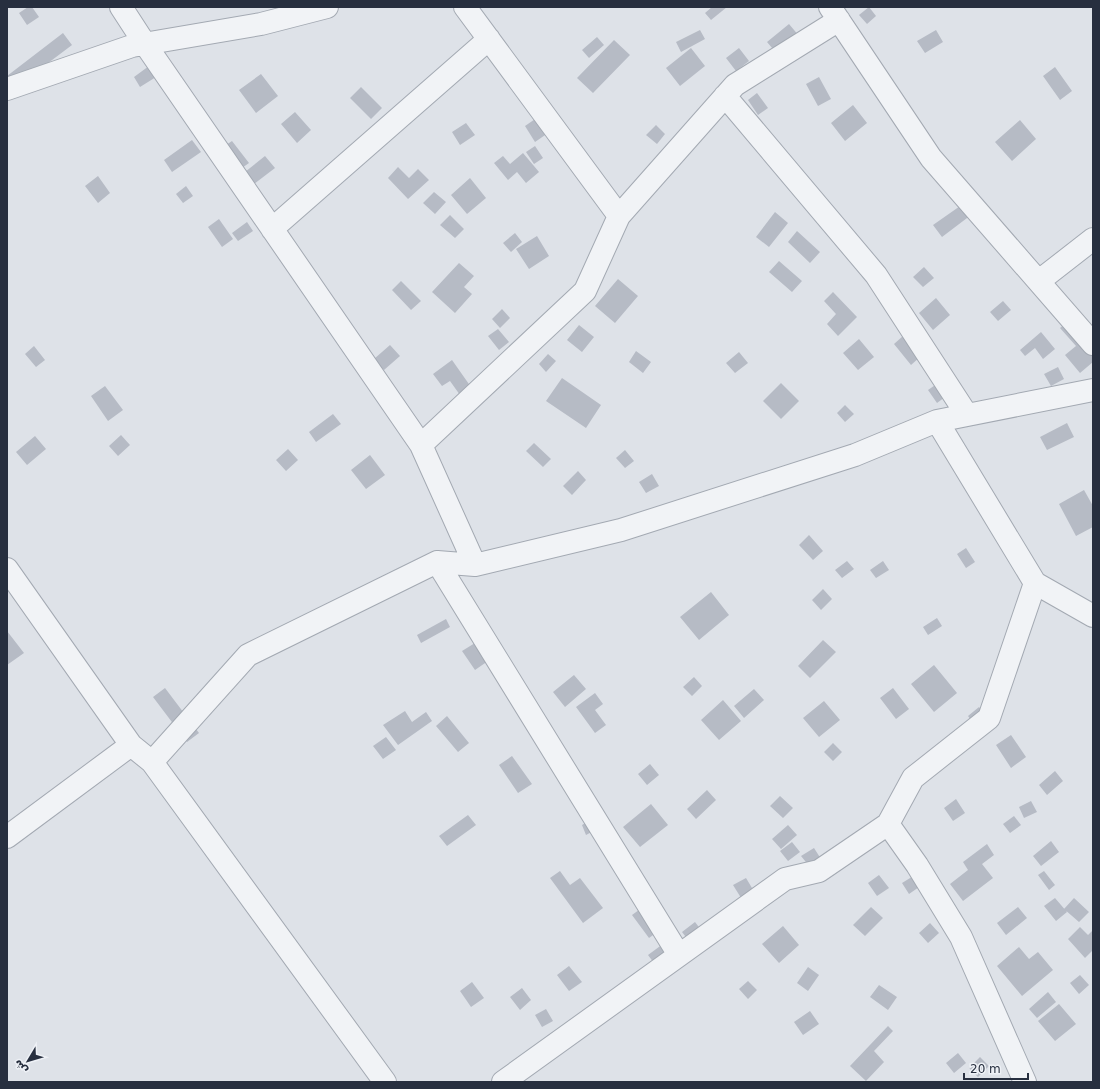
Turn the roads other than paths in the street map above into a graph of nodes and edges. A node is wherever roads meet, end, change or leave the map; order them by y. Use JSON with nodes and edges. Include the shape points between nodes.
{"nodes":[{"id":1,"x":121,"y":7,"type":"edge"},
{"id":2,"x":327,"y":7,"type":"edge"},
{"id":3,"x":465,"y":7,"type":"edge"},
{"id":4,"x":835,"y":13,"type":"edge"},
{"id":5,"x":489,"y":39,"type":"junction"},
{"id":6,"x":145,"y":44,"type":"junction"},
{"id":7,"x":7,"y":89,"type":"edge"},
{"id":8,"x":725,"y":96,"type":"junction"},
{"id":9,"x":619,"y":216,"type":"junction"},
{"id":10,"x":272,"y":229,"type":"junction"},
{"id":11,"x":1093,"y":239,"type":"edge"},
{"id":12,"x":1038,"y":281,"type":"junction"},
{"id":13,"x":1093,"y":344,"type":"edge"},
{"id":14,"x":1093,"y":390,"type":"edge"},
{"id":15,"x":967,"y":415,"type":"junction"},
{"id":16,"x":937,"y":422,"type":"junction"},
{"id":17,"x":420,"y":446,"type":"junction"},
{"id":18,"x":437,"y":562,"type":"junction"},
{"id":19,"x":475,"y":565,"type":"junction"},
{"id":20,"x":7,"y":569,"type":"edge"},
{"id":21,"x":1035,"y":583,"type":"junction"},
{"id":22,"x":1093,"y":616,"type":"edge"},
{"id":23,"x":131,"y":745,"type":"junction"},
{"id":24,"x":152,"y":762,"type":"junction"},
{"id":25,"x":888,"y":824,"type":"junction"},
{"id":26,"x":7,"y":837,"type":"edge"},
{"id":27,"x":679,"y":955,"type":"junction"},
{"id":28,"x":385,"y":1082,"type":"edge"},
{"id":29,"x":503,"y":1082,"type":"edge"},
{"id":30,"x":1025,"y":1082,"type":"edge"}],
"edges":[{"from":1,"to":6,"type":"street"},
{"from":2,"to":6,"type":"street","via":[[261,24]]},
{"from":3,"to":5,"type":"street"},
{"from":4,"to":8,"type":"street","via":[[735,85]]},
{"from":4,"to":12,"type":"street","via":[[931,158]]},
{"from":5,"to":9,"type":"street"},
{"from":5,"to":10,"type":"street"},
{"from":6,"to":7,"type":"street","via":[[132,46]]},
{"from":6,"to":10,"type":"street"},
{"from":8,"to":9,"type":"street"},
{"from":8,"to":15,"type":"street","via":[[876,275]]},
{"from":9,"to":17,"type":"street","via":[[585,291]]},
{"from":10,"to":17,"type":"street"},
{"from":11,"to":12,"type":"street"},
{"from":12,"to":13,"type":"street"},
{"from":14,"to":15,"type":"street"},
{"from":15,"to":16,"type":"street"},
{"from":16,"to":19,"type":"street","via":[[855,455],[620,530]]},
{"from":16,"to":21,"type":"street"},
{"from":17,"to":19,"type":"street"},
{"from":18,"to":19,"type":"street"},
{"from":18,"to":24,"type":"street","via":[[248,655]]},
{"from":18,"to":27,"type":"street"},
{"from":20,"to":23,"type":"street"},
{"from":21,"to":22,"type":"street"},
{"from":21,"to":25,"type":"street","via":[[989,718],[913,778]]},
{"from":23,"to":24,"type":"street"},
{"from":23,"to":26,"type":"street"},
{"from":24,"to":28,"type":"street"},
{"from":25,"to":27,"type":"street","via":[[818,871],[784,879]]},
{"from":25,"to":30,"type":"street","via":[[917,865],[961,937]]},
{"from":27,"to":29,"type":"street"}]}
